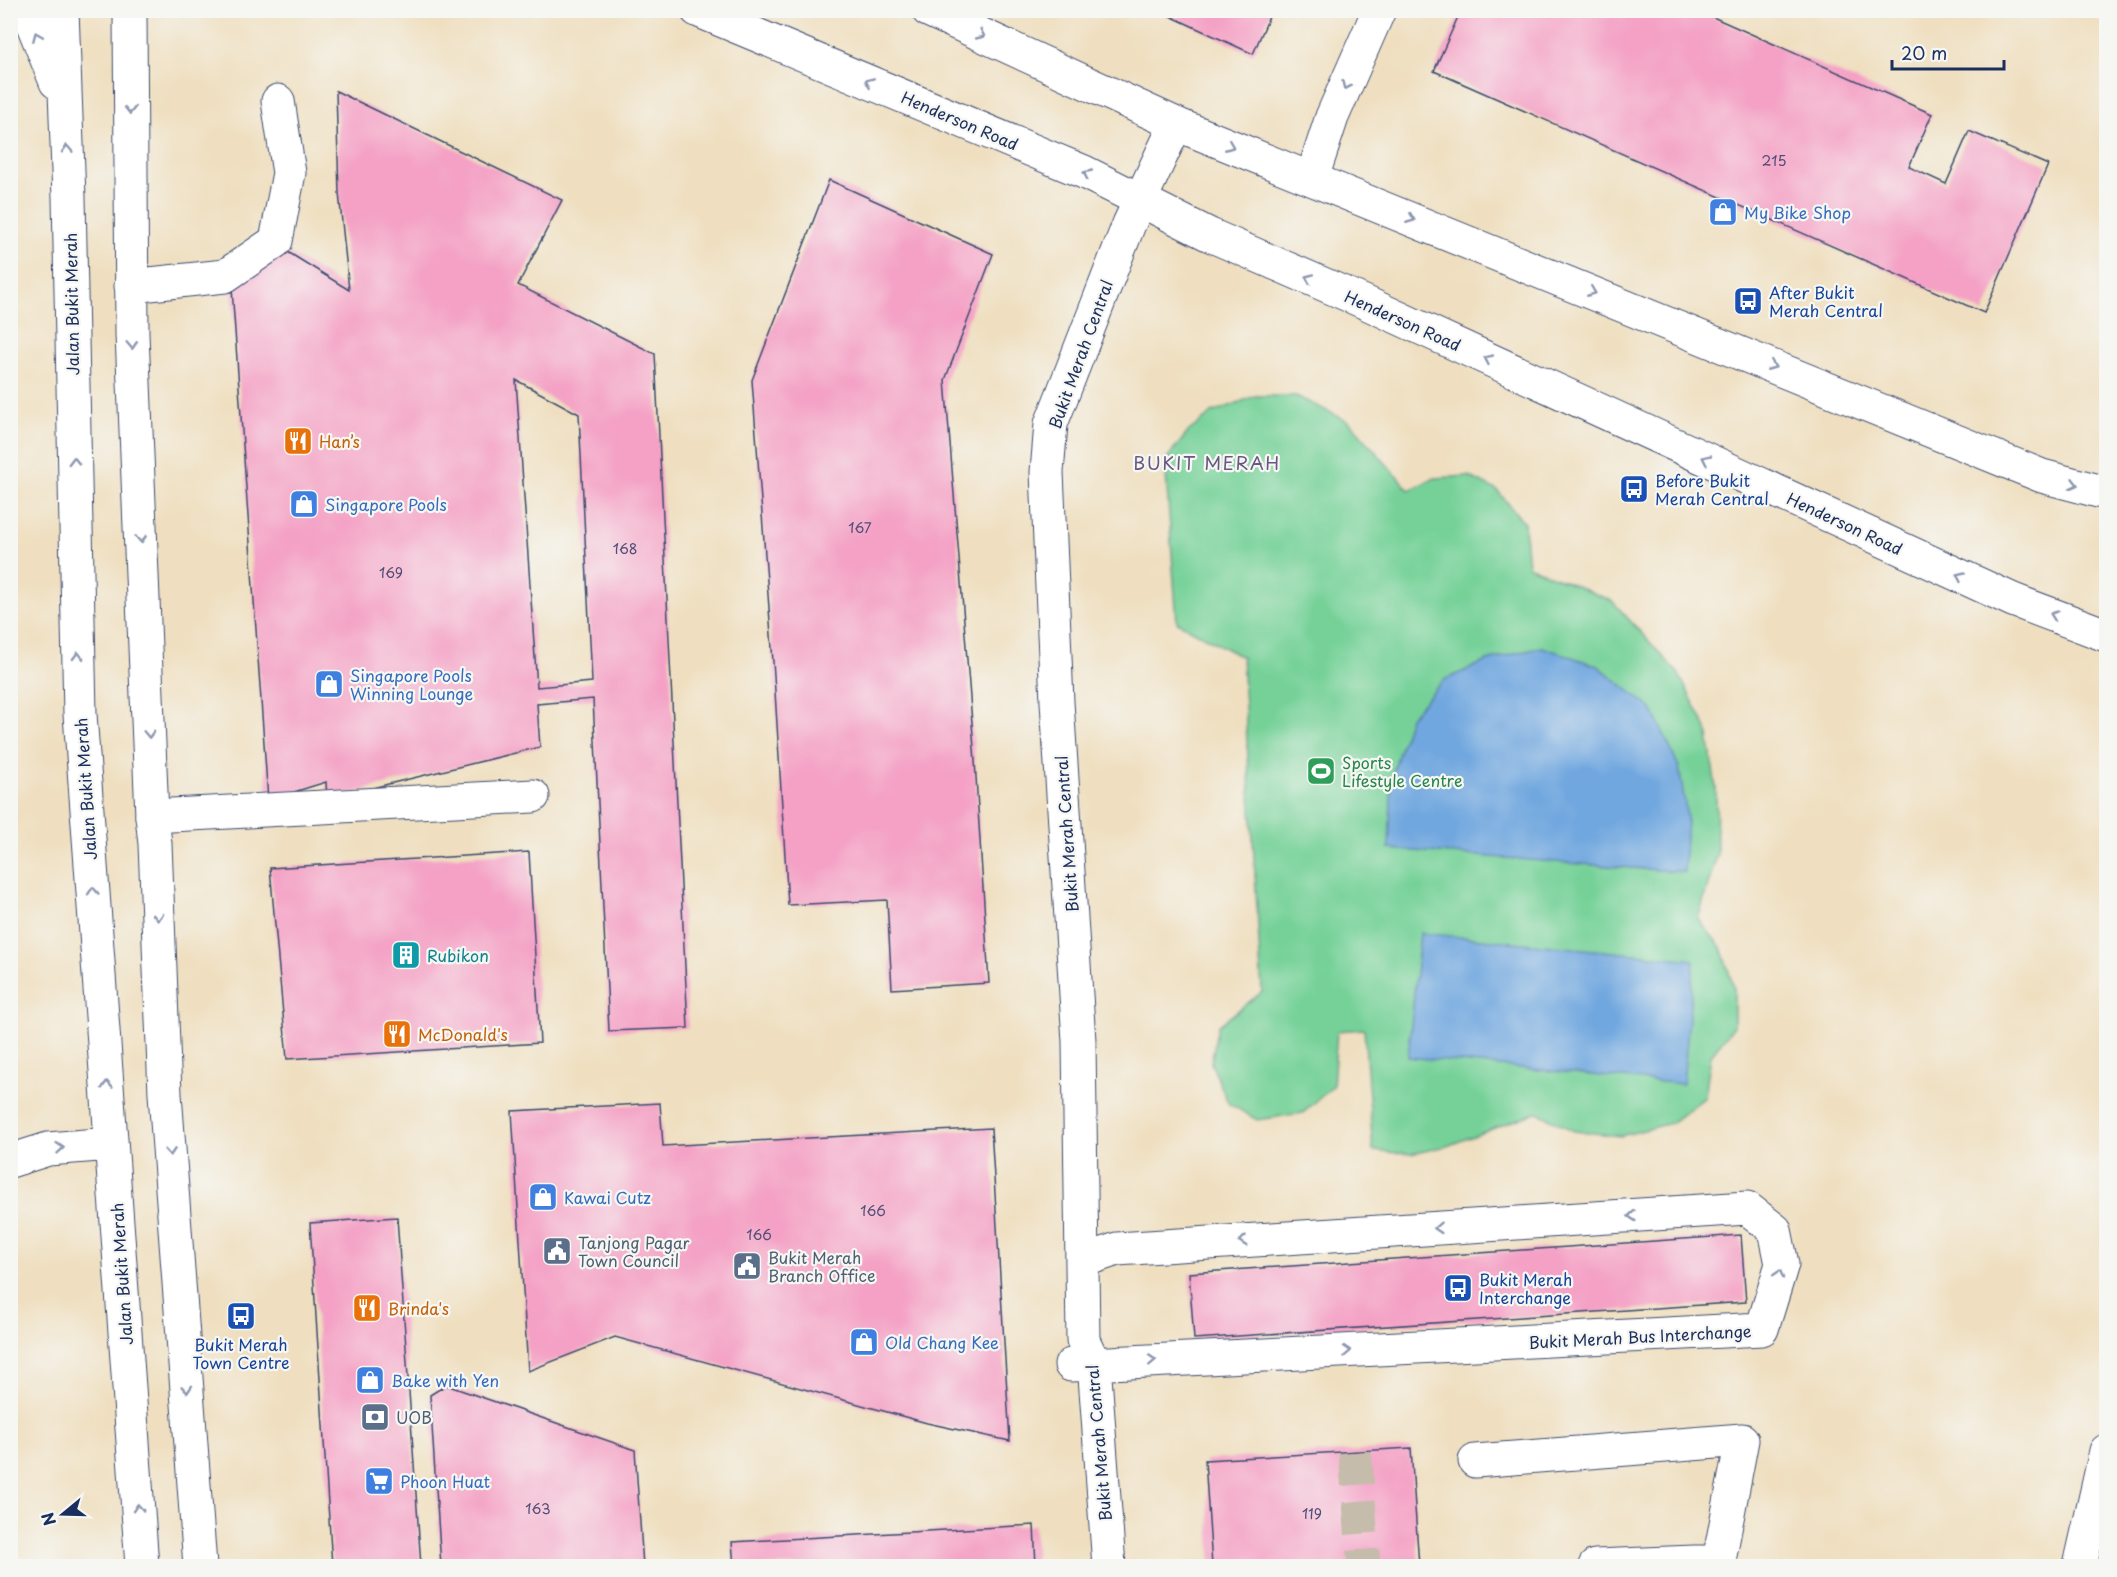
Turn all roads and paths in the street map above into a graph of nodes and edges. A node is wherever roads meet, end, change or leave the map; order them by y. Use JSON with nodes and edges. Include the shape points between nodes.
{"nodes":[{"id":1,"x":27,"y":10,"type":"edge"},
{"id":2,"x":62,"y":10,"type":"edge"},
{"id":3,"x":130,"y":10,"type":"edge"},
{"id":4,"x":145,"y":10,"type":"edge"},
{"id":5,"x":697,"y":10,"type":"edge"},
{"id":6,"x":928,"y":10,"type":"edge"},
{"id":7,"x":1379,"y":10,"type":"edge"},
{"id":8,"x":130,"y":51,"type":"junction"},
{"id":9,"x":64,"y":101,"type":"junction"},
{"id":10,"x":279,"y":101,"type":"dead end"},
{"id":11,"x":1176,"y":124,"type":"junction"},
{"id":12,"x":1312,"y":178,"type":"junction"},
{"id":13,"x":1140,"y":199,"type":"junction"},
{"id":14,"x":130,"y":286,"type":"junction"},
{"id":15,"x":2106,"y":493,"type":"edge"},
{"id":16,"x":2101,"y":633,"type":"edge"},
{"id":17,"x":533,"y":795,"type":"dead end"},
{"id":18,"x":152,"y":816,"type":"junction"},
{"id":19,"x":111,"y":1144,"type":"junction"},
{"id":20,"x":10,"y":1161,"type":"edge"},
{"id":21,"x":1082,"y":1261,"type":"junction"},
{"id":22,"x":1083,"y":1356,"type":"junction"},
{"id":23,"x":1088,"y":1427,"type":"junction"},
{"id":24,"x":2106,"y":1451,"type":"edge"},
{"id":25,"x":1474,"y":1461,"type":"dead end"},
{"id":26,"x":1718,"y":1564,"type":"edge"},
{"id":27,"x":142,"y":1566,"type":"edge"},
{"id":28,"x":200,"y":1566,"type":"edge"},
{"id":29,"x":1086,"y":1566,"type":"edge"},
{"id":30,"x":1109,"y":1566,"type":"edge"},
{"id":31,"x":1595,"y":1566,"type":"edge"},
{"id":32,"x":2080,"y":1566,"type":"edge"}],
"edges":[{"from":9,"to":1,"type":"main road","one_way":true},
{"from":2,"to":9,"type":"main road","name":"Jalan Bukit Merah"},
{"from":3,"to":8,"type":"main road"},
{"from":4,"to":8,"type":"main road","via":[[138,17]]},
{"from":13,"to":5,"type":"main road","name":"Henderson Road","one_way":true},
{"from":6,"to":11,"type":"main road","one_way":true},
{"from":7,"to":12,"type":"main road","one_way":true,"via":[[1332,117]]},
{"from":8,"to":14,"type":"main road","one_way":true},
{"from":19,"to":9,"type":"main road","name":"Jalan Bukit Merah","one_way":true,"via":[[80,714]]},
{"from":10,"to":14,"type":"main road","via":[[289,173],[276,241],[225,276]]},
{"from":11,"to":12,"type":"main road","one_way":true},
{"from":11,"to":13,"type":"main road","name":"Bukit Merah Central"},
{"from":12,"to":15,"type":"main road","one_way":true,"via":[[2042,476]]},
{"from":16,"to":13,"type":"main road","name":"Henderson Road","one_way":true,"via":[[2003,595],[1210,235]]},
{"from":13,"to":21,"type":"main road","name":"Bukit Merah Central","via":[[1051,424],[1047,472],[1058,714],[1080,1041]]},
{"from":14,"to":18,"type":"main road","one_way":true},
{"from":17,"to":18,"type":"main road"},
{"from":18,"to":28,"type":"main road","one_way":true,"via":[[165,1094]]},
{"from":20,"to":19,"type":"main road","one_way":true,"via":[[48,1149]]},
{"from":27,"to":19,"type":"main road","name":"Jalan Bukit Merah","one_way":true},
{"from":21,"to":22,"type":"main road","name":"Bukit Merah Central"},
{"from":22,"to":21,"type":"main road","name":"Bukit Merah Bus Interchange","one_way":true,"via":[[1762,1329],[1782,1264],[1775,1230],[1746,1208],[1117,1249]]},
{"from":22,"to":23,"type":"main road","name":"Bukit Merah Central"},
{"from":23,"to":29,"type":"main road","name":"Bukit Merah Central"},
{"from":23,"to":30,"type":"main road","name":"Bukit Merah Central"},
{"from":24,"to":32,"type":"main road"},
{"from":25,"to":26,"type":"main road","via":[[1742,1440]]},
{"from":26,"to":31,"type":"main road"}]}
